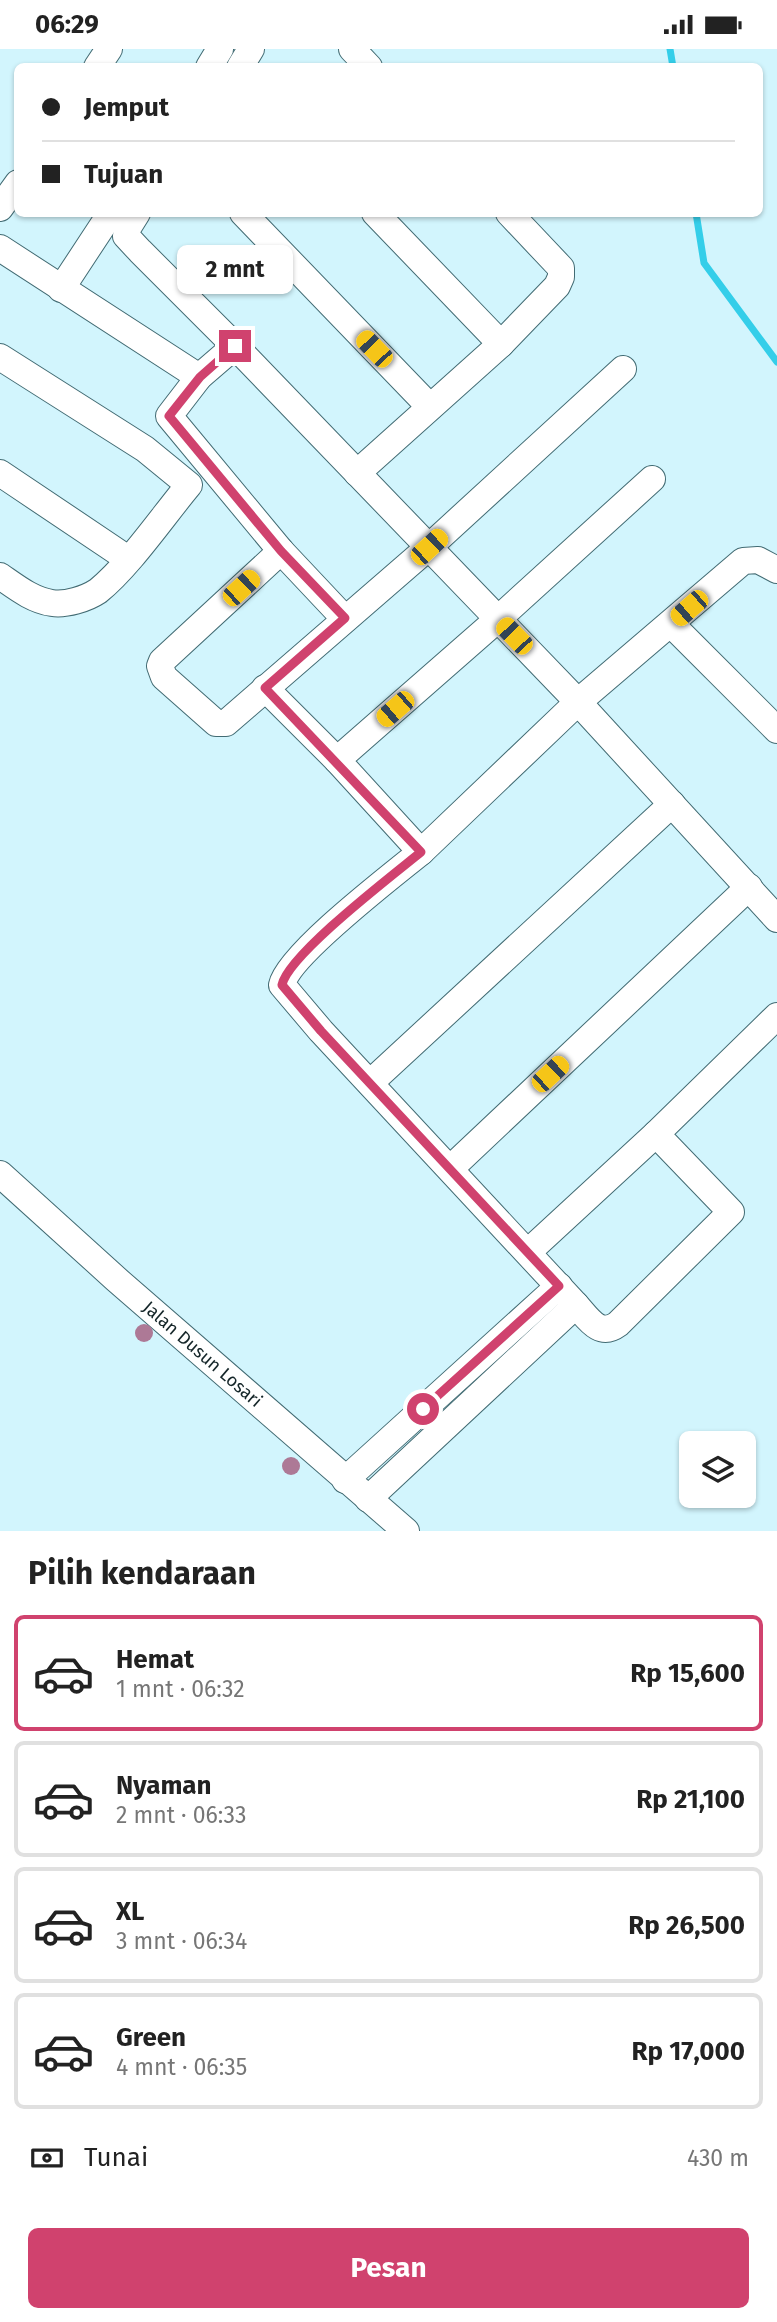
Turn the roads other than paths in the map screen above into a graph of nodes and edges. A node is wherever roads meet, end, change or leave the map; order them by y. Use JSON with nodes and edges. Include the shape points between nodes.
{"nodes":[{"id":1,"x":352,"y":49,"type":"edge"},
{"id":2,"x":365,"y":63,"type":"edge"},
{"id":3,"x":14,"y":189,"type":"edge"},
{"id":4,"x":0,"y":208,"type":"edge"},
{"id":5,"x":108,"y":217,"type":"edge"},
{"id":6,"x":134,"y":217,"type":"edge"},
{"id":7,"x":247,"y":217,"type":"edge"},
{"id":8,"x":379,"y":217,"type":"edge"},
{"id":9,"x":513,"y":217,"type":"edge"},
{"id":10,"x":0,"y":248,"type":"edge"},
{"id":11,"x":61,"y":289,"type":"junction"},
{"id":12,"x":501,"y":344,"type":"junction"},
{"id":13,"x":235,"y":346,"type":"junction"},
{"id":14,"x":0,"y":357,"type":"edge"},
{"id":15,"x":623,"y":369,"type":"dead end"},
{"id":16,"x":200,"y":377,"type":"junction"},
{"id":17,"x":430,"y":407,"type":"junction"},
{"id":18,"x":169,"y":416,"type":"junction"},
{"id":19,"x":145,"y":449,"type":"junction"},
{"id":20,"x":209,"y":466,"type":"junction"},
{"id":21,"x":0,"y":473,"type":"edge"},
{"id":22,"x":357,"y":473,"type":"junction"},
{"id":23,"x":652,"y":479,"type":"dead end"},
{"id":24,"x":189,"y":485,"type":"junction"},
{"id":25,"x":429,"y":547,"type":"junction"},
{"id":26,"x":281,"y":551,"type":"junction"},
{"id":27,"x":128,"y":559,"type":"junction"},
{"id":28,"x":777,"y":570,"type":"edge"},
{"id":29,"x":0,"y":576,"type":"edge"},
{"id":30,"x":345,"y":618,"type":"junction"},
{"id":31,"x":498,"y":619,"type":"junction"},
{"id":32,"x":671,"y":624,"type":"junction"},
{"id":33,"x":265,"y":688,"type":"junction"},
{"id":34,"x":578,"y":702,"type":"junction"},
{"id":35,"x":777,"y":730,"type":"edge"},
{"id":36,"x":337,"y":760,"type":"junction"},
{"id":37,"x":673,"y":804,"type":"junction"},
{"id":38,"x":421,"y":852,"type":"junction"},
{"id":39,"x":749,"y":887,"type":"junction"},
{"id":40,"x":777,"y":919,"type":"edge"},
{"id":41,"x":777,"y":1016,"type":"edge"},
{"id":42,"x":370,"y":1083,"type":"junction"},
{"id":43,"x":656,"y":1134,"type":"junction"},
{"id":44,"x":451,"y":1168,"type":"junction"},
{"id":45,"x":0,"y":1174,"type":"edge"},
{"id":46,"x":528,"y":1252,"type":"junction"},
{"id":47,"x":568,"y":1295,"type":"junction"},
{"id":48,"x":345,"y":1480,"type":"junction"},
{"id":49,"x":368,"y":1499,"type":"junction"},
{"id":50,"x":406,"y":1531,"type":"edge"}],
"edges":[{"from":1,"to":2,"type":"street"},
{"from":3,"to":4,"type":"street"},
{"from":5,"to":11,"type":"street"},
{"from":6,"to":13,"type":"street","via":[[126,236]]},
{"from":7,"to":17,"type":"street"},
{"from":8,"to":12,"type":"street"},
{"from":9,"to":12,"type":"street","via":[[561,268],[561,277],[551,295]]},
{"from":10,"to":11,"type":"street"},
{"from":11,"to":16,"type":"street"},
{"from":12,"to":17,"type":"street"},
{"from":13,"to":16,"type":"street"},
{"from":13,"to":22,"type":"street"},
{"from":14,"to":19,"type":"street"},
{"from":15,"to":25,"type":"street"},
{"from":16,"to":18,"type":"street"},
{"from":17,"to":22,"type":"street"},
{"from":18,"to":19,"type":"street"},
{"from":18,"to":20,"type":"street"},
{"from":19,"to":24,"type":"street"},
{"from":20,"to":24,"type":"street"},
{"from":20,"to":26,"type":"street"},
{"from":21,"to":27,"type":"street"},
{"from":22,"to":25,"type":"street"},
{"from":23,"to":31,"type":"street"},
{"from":24,"to":27,"type":"street"},
{"from":25,"to":30,"type":"street"},
{"from":25,"to":31,"type":"street"},
{"from":26,"to":30,"type":"street"},
{"from":26,"to":33,"type":"street","via":[[160,666],[164,677],[216,723],[226,723]]},
{"from":27,"to":29,"type":"street","via":[[97,591],[75,601],[54,603],[34,598]]},
{"from":28,"to":32,"type":"street","via":[[758,560],[743,561]]},
{"from":30,"to":33,"type":"street"},
{"from":31,"to":34,"type":"street"},
{"from":31,"to":36,"type":"street"},
{"from":32,"to":34,"type":"street"},
{"from":32,"to":35,"type":"street"},
{"from":33,"to":36,"type":"street"},
{"from":34,"to":37,"type":"street"},
{"from":34,"to":38,"type":"street"},
{"from":36,"to":38,"type":"street"},
{"from":37,"to":39,"type":"street"},
{"from":37,"to":42,"type":"street"},
{"from":38,"to":42,"type":"street","via":[[314,943],[283,979],[286,992]]},
{"from":39,"to":40,"type":"street"},
{"from":39,"to":44,"type":"street"},
{"from":41,"to":43,"type":"street"},
{"from":42,"to":44,"type":"street"},
{"from":43,"to":46,"type":"street"},
{"from":43,"to":47,"type":"street","via":[[731,1212],[611,1329],[596,1327]]},
{"from":44,"to":46,"type":"street"},
{"from":45,"to":48,"type":"street","name":"Jalan Dusun Losari"},
{"from":46,"to":47,"type":"street"},
{"from":47,"to":48,"type":"street"},
{"from":47,"to":49,"type":"street"},
{"from":48,"to":49,"type":"street","name":"Jalan Dusun Losari"},
{"from":49,"to":50,"type":"street","name":"Jalan Dusun Losari"}]}
